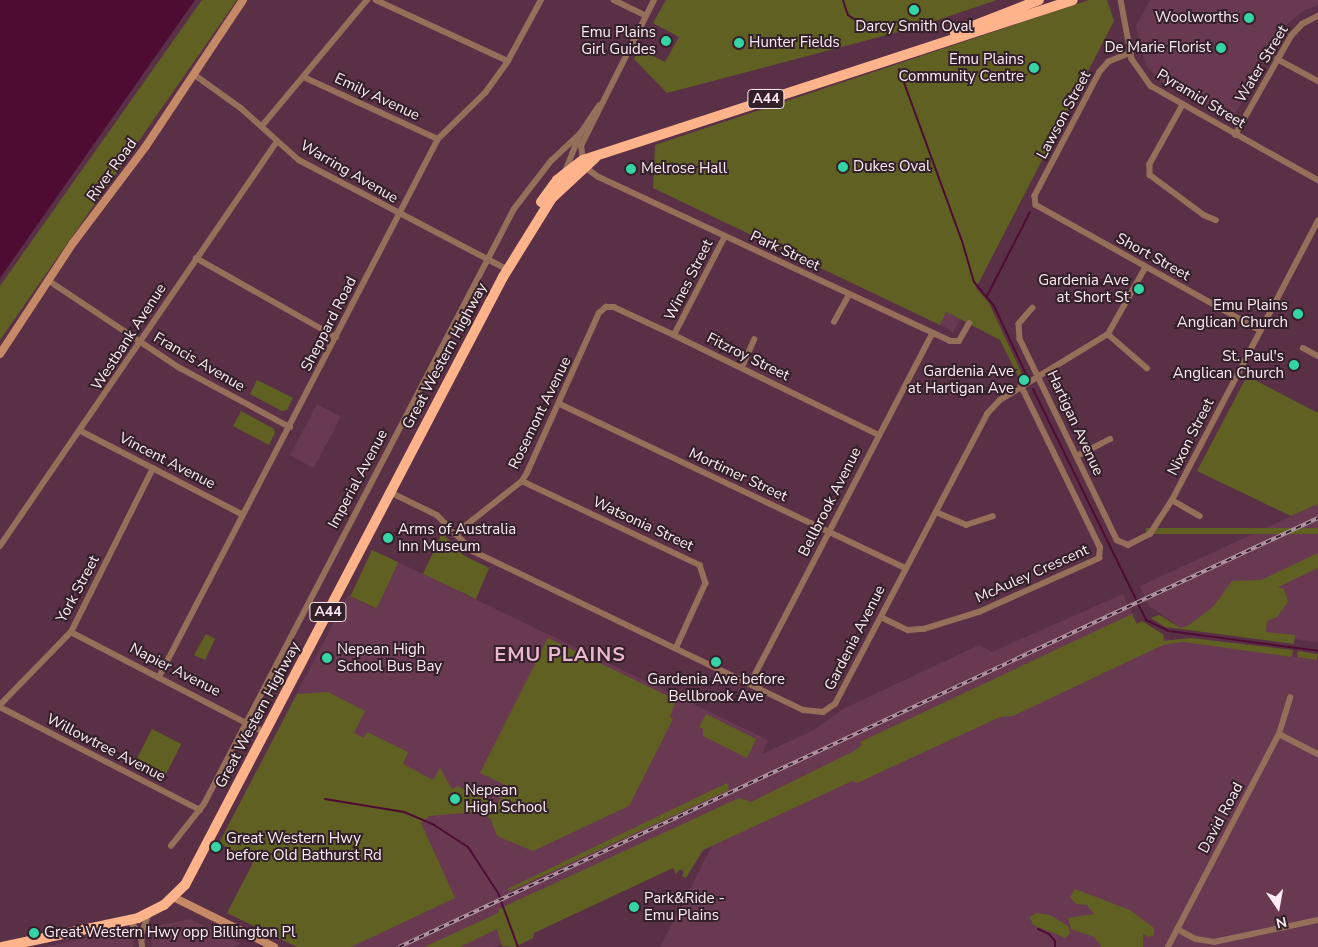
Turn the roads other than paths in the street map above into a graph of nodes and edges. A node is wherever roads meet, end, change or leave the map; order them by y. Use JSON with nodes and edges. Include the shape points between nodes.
{"nodes":[{"id":1,"x":244,"y":0,"type":"edge"},
{"id":2,"x":367,"y":0,"type":"edge"},
{"id":3,"x":376,"y":0,"type":"edge"},
{"id":4,"x":540,"y":0,"type":"edge"},
{"id":5,"x":614,"y":0,"type":"edge"},
{"id":6,"x":654,"y":0,"type":"edge"},
{"id":7,"x":1039,"y":0,"type":"edge"},
{"id":8,"x":1073,"y":0,"type":"edge"},
{"id":9,"x":1121,"y":0,"type":"edge"},
{"id":10,"x":645,"y":15,"type":"junction"},
{"id":11,"x":1318,"y":16,"type":"edge"},
{"id":12,"x":939,"y":42,"type":"junction"},
{"id":13,"x":1131,"y":53,"type":"junction"},
{"id":14,"x":1276,"y":59,"type":"junction"},
{"id":15,"x":508,"y":61,"type":"junction"},
{"id":16,"x":195,"y":75,"type":"junction"},
{"id":17,"x":306,"y":78,"type":"junction"},
{"id":18,"x":1318,"y":81,"type":"edge"},
{"id":19,"x":600,"y":104,"type":"junction"},
{"id":20,"x":1183,"y":105,"type":"junction"},
{"id":21,"x":262,"y":126,"type":"junction"},
{"id":22,"x":580,"y":134,"type":"junction"},
{"id":23,"x":1235,"y":134,"type":"junction"},
{"id":24,"x":438,"y":140,"type":"junction"},
{"id":25,"x":277,"y":142,"type":"junction"},
{"id":26,"x":584,"y":164,"type":"junction"},
{"id":27,"x":565,"y":172,"type":"junction"},
{"id":28,"x":1318,"y":180,"type":"edge"},
{"id":29,"x":1035,"y":204,"type":"joint"},
{"id":30,"x":400,"y":215,"type":"junction"},
{"id":31,"x":1216,"y":220,"type":"dead end"},
{"id":32,"x":1318,"y":221,"type":"edge"},
{"id":33,"x":725,"y":236,"type":"junction"},
{"id":34,"x":196,"y":258,"type":"junction"},
{"id":35,"x":488,"y":259,"type":"junction"},
{"id":36,"x":1146,"y":268,"type":"junction"},
{"id":37,"x":504,"y":272,"type":"junction"},
{"id":38,"x":48,"y":280,"type":"junction"},
{"id":39,"x":849,"y":295,"type":"junction"},
{"id":40,"x":604,"y":308,"type":"joint"},
{"id":41,"x":1033,"y":308,"type":"dead end"},
{"id":42,"x":834,"y":322,"type":"dead end"},
{"id":43,"x":969,"y":324,"type":"dead end"},
{"id":44,"x":1260,"y":330,"type":"junction"},
{"id":45,"x":932,"y":334,"type":"junction"},
{"id":46,"x":1108,"y":334,"type":"junction"},
{"id":47,"x":674,"y":335,"type":"junction"},
{"id":48,"x":336,"y":337,"type":"junction"},
{"id":49,"x":754,"y":340,"type":"dead end"},
{"id":50,"x":140,"y":343,"type":"junction"},
{"id":51,"x":1303,"y":348,"type":"dead end"},
{"id":52,"x":0,"y":354,"type":"edge"},
{"id":53,"x":1318,"y":356,"type":"edge"},
{"id":54,"x":742,"y":367,"type":"junction"},
{"id":55,"x":1147,"y":368,"type":"dead end"},
{"id":56,"x":1039,"y":377,"type":"junction"},
{"id":57,"x":1021,"y":386,"type":"junction"},
{"id":58,"x":560,"y":404,"type":"junction"},
{"id":59,"x":290,"y":427,"type":"junction"},
{"id":60,"x":81,"y":431,"type":"junction"},
{"id":61,"x":879,"y":435,"type":"junction"},
{"id":62,"x":1110,"y":439,"type":"dead end"},
{"id":63,"x":1077,"y":456,"type":"junction"},
{"id":64,"x":154,"y":468,"type":"junction"},
{"id":65,"x":522,"y":481,"type":"junction"},
{"id":66,"x":390,"y":492,"type":"junction"},
{"id":67,"x":1172,"y":500,"type":"junction"},
{"id":68,"x":936,"y":512,"type":"junction"},
{"id":69,"x":242,"y":514,"type":"junction"},
{"id":70,"x":993,"y":516,"type":"dead end"},
{"id":71,"x":1200,"y":516,"type":"dead end"},
{"id":72,"x":829,"y":532,"type":"junction"},
{"id":73,"x":455,"y":534,"type":"junction"},
{"id":74,"x":1128,"y":545,"type":"joint"},
{"id":75,"x":0,"y":546,"type":"edge"},
{"id":76,"x":905,"y":568,"type":"junction"},
{"id":77,"x":881,"y":617,"type":"junction"},
{"id":78,"x":71,"y":632,"type":"junction"},
{"id":79,"x":677,"y":647,"type":"junction"},
{"id":80,"x":160,"y":675,"type":"junction"},
{"id":81,"x":751,"y":682,"type":"junction"},
{"id":82,"x":1290,"y":698,"type":"dead end"},
{"id":83,"x":0,"y":706,"type":"edge"},
{"id":84,"x":246,"y":722,"type":"junction"},
{"id":85,"x":266,"y":733,"type":"junction"},
{"id":86,"x":1278,"y":734,"type":"junction"},
{"id":87,"x":1318,"y":754,"type":"edge"},
{"id":88,"x":200,"y":810,"type":"junction"},
{"id":89,"x":171,"y":846,"type":"dead end"},
{"id":90,"x":173,"y":897,"type":"junction"},
{"id":91,"x":149,"y":914,"type":"junction"},
{"id":92,"x":130,"y":920,"type":"junction"},
{"id":93,"x":1318,"y":920,"type":"edge"},
{"id":94,"x":1177,"y":930,"type":"junction"},
{"id":95,"x":141,"y":934,"type":"junction"},
{"id":96,"x":2,"y":947,"type":"edge"},
{"id":97,"x":142,"y":947,"type":"edge"},
{"id":98,"x":274,"y":947,"type":"edge"},
{"id":99,"x":1168,"y":947,"type":"edge"}],
"edges":[{"from":1,"to":16,"type":"street","name":"River Road"},
{"from":2,"to":17,"type":"street"},
{"from":3,"to":15,"type":"street"},
{"from":4,"to":15,"type":"street","name":"Sheppard Road"},
{"from":5,"to":10,"type":"street"},
{"from":6,"to":10,"type":"street"},
{"from":7,"to":12,"type":"highway","name":"Great Western Highway","number":"A44"},
{"from":8,"to":12,"type":"highway","name":"Great Western Highway","number":"A44"},
{"from":9,"to":13,"type":"street","name":"Pyramid Street"},
{"from":10,"to":19,"type":"street"},
{"from":11,"to":14,"type":"street","name":"Water Street","via":[[1296,30]]},
{"from":12,"to":26,"type":"highway","name":"Great Western Highway","number":"A44"},
{"from":13,"to":20,"type":"street","name":"Pyramid Street","via":[[1143,78]]},
{"from":13,"to":29,"type":"street","name":"Lawson Street","via":[[1109,62],[1100,72],[1035,196]]},
{"from":14,"to":18,"type":"street"},
{"from":14,"to":23,"type":"street","name":"Water Street"},
{"from":15,"to":24,"type":"street","name":"Sheppard Road","via":[[485,93]]},
{"from":16,"to":21,"type":"street","name":"Warring Avenue"},
{"from":16,"to":38,"type":"street","name":"River Road"},
{"from":17,"to":21,"type":"street"},
{"from":17,"to":24,"type":"street","name":"Emily Avenue"},
{"from":19,"to":22,"type":"street"},
{"from":19,"to":26,"type":"street","via":[[581,146]]},
{"from":20,"to":23,"type":"street","name":"Pyramid Street"},
{"from":20,"to":31,"type":"street","via":[[1150,164],[1150,175],[1204,215]]},
{"from":21,"to":25,"type":"street","name":"Warring Avenue"},
{"from":22,"to":27,"type":"street"},
{"from":22,"to":35,"type":"street","name":"Imperial Avenue","via":[[532,182]]},
{"from":23,"to":28,"type":"street","name":"Pyramid Street"},
{"from":24,"to":30,"type":"street","name":"Sheppard Road"},
{"from":25,"to":30,"type":"street","name":"Warring Avenue","via":[[302,162]]},
{"from":25,"to":34,"type":"street","name":"Westbank Avenue"},
{"from":26,"to":27,"type":"highway","name":"Great Western Highway","number":"A44"},
{"from":26,"to":33,"type":"street","name":"Park Street","via":[[599,177]]},
{"from":26,"to":37,"type":"highway","name":"Great Western Highway","number":"A44","via":[[552,198]]},
{"from":27,"to":37,"type":"highway","name":"Great Western Highway","number":"A44","via":[[540,204]]},
{"from":29,"to":36,"type":"street","name":"Short Street"},
{"from":30,"to":35,"type":"street","name":"Warring Avenue"},
{"from":30,"to":48,"type":"street","name":"Sheppard Road"},
{"from":32,"to":44,"type":"street","name":"Nixon Street"},
{"from":33,"to":39,"type":"street","name":"Park Street"},
{"from":33,"to":47,"type":"street","name":"Wines Street"},
{"from":34,"to":48,"type":"street"},
{"from":34,"to":50,"type":"street","name":"Westbank Avenue"},
{"from":35,"to":37,"type":"street","name":"Warring Avenue"},
{"from":35,"to":84,"type":"street","name":"Imperial Avenue"},
{"from":36,"to":44,"type":"street","name":"Short Street"},
{"from":36,"to":46,"type":"street","name":"Gardenia Avenue"},
{"from":37,"to":66,"type":"highway","name":"Great Western Highway","number":"A44"},
{"from":38,"to":50,"type":"street","name":"Francis Avenue"},
{"from":38,"to":52,"type":"street","name":"River Road"},
{"from":39,"to":42,"type":"street"},
{"from":39,"to":45,"type":"street","name":"Park Street"},
{"from":40,"to":47,"type":"street","name":"Fitzroy Street","via":[[614,307]]},
{"from":40,"to":58,"type":"street","name":"Rosemont Avenue"},
{"from":41,"to":56,"type":"street","name":"Hartigan Avenue","via":[[1020,321],[1018,332]]},
{"from":43,"to":45,"type":"street","name":"Park Street","via":[[957,342]]},
{"from":44,"to":67,"type":"street","name":"Nixon Street"},
{"from":45,"to":61,"type":"street","name":"Bellbrook Avenue"},
{"from":46,"to":55,"type":"street"},
{"from":46,"to":56,"type":"street","name":"Gardenia Avenue"},
{"from":47,"to":54,"type":"street","name":"Fitzroy Street"},
{"from":48,"to":59,"type":"street","name":"Sheppard Road"},
{"from":49,"to":54,"type":"street"},
{"from":50,"to":59,"type":"street","name":"Francis Avenue"},
{"from":50,"to":60,"type":"street","name":"Westbank Avenue"},
{"from":51,"to":53,"type":"street"},
{"from":54,"to":61,"type":"street","name":"Fitzroy Street"},
{"from":56,"to":57,"type":"street","name":"Gardenia Avenue"},
{"from":56,"to":63,"type":"street","name":"Hartigan Avenue"},
{"from":57,"to":68,"type":"street","name":"Gardenia Avenue","via":[[986,414]]},
{"from":57,"to":77,"type":"street","name":"McAuley Crescent","via":[[1100,548],[1100,558],[979,612],[924,629],[908,630]]},
{"from":58,"to":65,"type":"street","name":"Rosemont Avenue"},
{"from":58,"to":72,"type":"street","name":"Mortimer Street"},
{"from":59,"to":69,"type":"street","name":"Sheppard Road"},
{"from":60,"to":64,"type":"street","name":"Vincent Avenue"},
{"from":60,"to":75,"type":"street","name":"Westbank Avenue"},
{"from":61,"to":72,"type":"street","name":"Bellbrook Avenue"},
{"from":62,"to":63,"type":"street"},
{"from":63,"to":74,"type":"street","name":"Hartigan Avenue","via":[[1117,540]]},
{"from":64,"to":69,"type":"street","name":"Vincent Avenue"},
{"from":64,"to":78,"type":"street","name":"York Street"},
{"from":65,"to":73,"type":"street","name":"Rosemont Avenue"},
{"from":65,"to":79,"type":"street","name":"Watsonia Street","via":[[700,566],[706,583]]},
{"from":66,"to":73,"type":"street","name":"Gardenia Avenue","via":[[433,512]]},
{"from":66,"to":85,"type":"highway","name":"Great Western Highway","number":"A44"},
{"from":67,"to":71,"type":"street"},
{"from":67,"to":74,"type":"street","name":"Nixon Street","via":[[1150,534]]},
{"from":68,"to":70,"type":"street","via":[[966,525]]},
{"from":68,"to":76,"type":"street","name":"Gardenia Avenue"},
{"from":69,"to":80,"type":"street","name":"Sheppard Road"},
{"from":72,"to":76,"type":"street","name":"Mortimer Street"},
{"from":72,"to":81,"type":"street","name":"Bellbrook Avenue"},
{"from":73,"to":79,"type":"street","name":"Gardenia Avenue","via":[[473,551]]},
{"from":76,"to":77,"type":"street","name":"Gardenia Avenue"},
{"from":77,"to":81,"type":"street","name":"Gardenia Avenue","via":[[835,704],[827,711],[804,710]]},
{"from":78,"to":80,"type":"street","name":"Napier Avenue"},
{"from":78,"to":83,"type":"street","name":"York Street"},
{"from":79,"to":81,"type":"street","name":"Gardenia Avenue"},
{"from":80,"to":84,"type":"street","name":"Napier Avenue"},
{"from":82,"to":86,"type":"street","name":"David Road"},
{"from":83,"to":88,"type":"street","name":"Willowtree Avenue"},
{"from":84,"to":85,"type":"street","name":"Napier Avenue"},
{"from":84,"to":88,"type":"street","name":"Imperial Avenue"},
{"from":85,"to":90,"type":"highway","name":"Great Western Highway","number":"A44","via":[[192,873]]},
{"from":86,"to":87,"type":"street"},
{"from":86,"to":94,"type":"street","name":"David Road"},
{"from":88,"to":89,"type":"street","name":"Imperial Avenue"},
{"from":90,"to":91,"type":"highway","name":"Great Western Highway","number":"A44"},
{"from":90,"to":98,"type":"street"},
{"from":91,"to":92,"type":"highway","name":"Great Western Highway","number":"A44"},
{"from":91,"to":95,"type":"street"},
{"from":92,"to":95,"type":"street"},
{"from":92,"to":96,"type":"highway","name":"Great Western Highway","number":"A44"},
{"from":93,"to":94,"type":"street","via":[[1214,942],[1196,939]]},
{"from":94,"to":99,"type":"street","name":"David Road"},
{"from":95,"to":97,"type":"street"}]}
